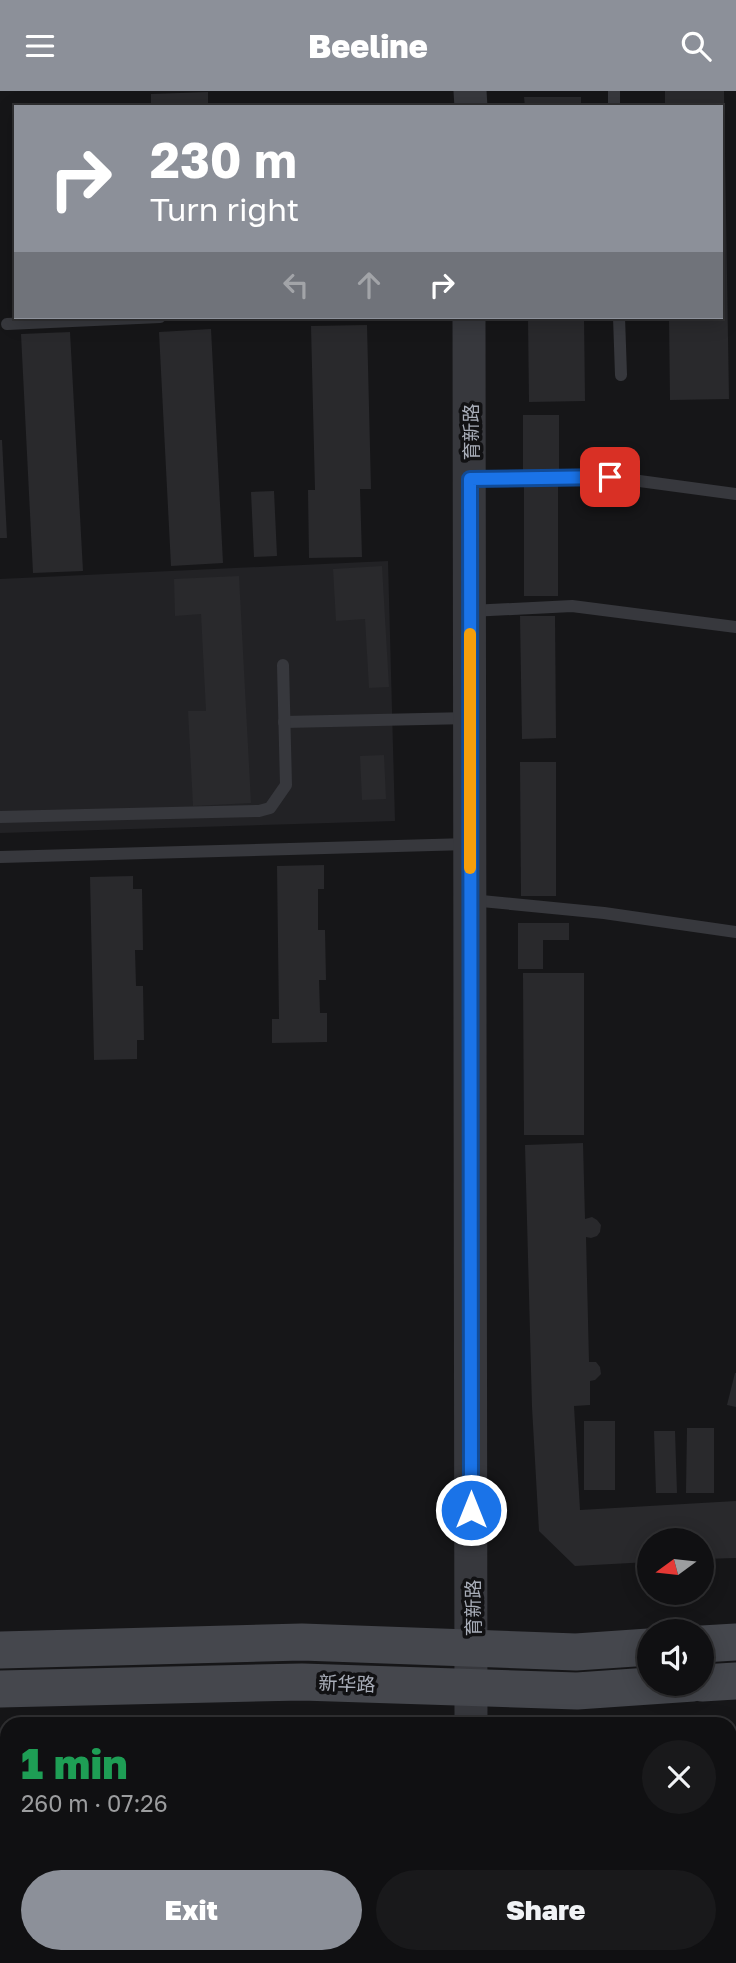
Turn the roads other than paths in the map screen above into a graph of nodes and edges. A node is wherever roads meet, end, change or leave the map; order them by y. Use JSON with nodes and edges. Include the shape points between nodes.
{"nodes":[{"id":1,"x":116,"y":319,"type":"edge"},
{"id":2,"x":470,"y":319,"type":"edge"},
{"id":3,"x":619,"y":319,"type":"edge"},
{"id":4,"x":7,"y":324,"type":"dead end"},
{"id":5,"x":621,"y":375,"type":"dead end"},
{"id":6,"x":470,"y":479,"type":"junction"},
{"id":7,"x":736,"y":494,"type":"edge"},
{"id":8,"x":470,"y":611,"type":"junction"},
{"id":9,"x":736,"y":627,"type":"edge"},
{"id":10,"x":283,"y":665,"type":"dead end"},
{"id":11,"x":470,"y":718,"type":"junction"},
{"id":12,"x":285,"y":722,"type":"junction"},
{"id":13,"x":0,"y":817,"type":"edge"},
{"id":14,"x":470,"y":844,"type":"junction"},
{"id":15,"x":0,"y":857,"type":"edge"},
{"id":16,"x":471,"y":899,"type":"junction"},
{"id":17,"x":736,"y":932,"type":"edge"},
{"id":18,"x":736,"y":1642,"type":"edge"},
{"id":19,"x":714,"y":1643,"type":"edge"},
{"id":20,"x":472,"y":1648,"type":"junction"},
{"id":21,"x":637,"y":1648,"type":"edge"},
{"id":22,"x":0,"y":1650,"type":"edge"},
{"id":23,"x":736,"y":1681,"type":"edge"},
{"id":24,"x":714,"y":1682,"type":"edge"},
{"id":25,"x":472,"y":1687,"type":"junction"},
{"id":26,"x":637,"y":1687,"type":"edge"},
{"id":27,"x":0,"y":1689,"type":"edge"},
{"id":28,"x":471,"y":1717,"type":"edge"}],
"edges":[{"from":1,"to":4,"type":"lane"},
{"from":2,"to":6,"type":"street","name":"育新路"},
{"from":3,"to":5,"type":"lane"},
{"from":6,"to":7,"type":"lane","via":[[610,477]]},
{"from":6,"to":8,"type":"street","name":"育新路"},
{"from":8,"to":9,"type":"lane","via":[[572,606]]},
{"from":8,"to":11,"type":"street","name":"育新路"},
{"from":10,"to":12,"type":"lane"},
{"from":11,"to":12,"type":"lane"},
{"from":11,"to":14,"type":"street","name":"育新路"},
{"from":12,"to":13,"type":"lane","via":[[286,785],[270,808]]},
{"from":14,"to":15,"type":"lane"},
{"from":14,"to":16,"type":"street","name":"育新路"},
{"from":16,"to":17,"type":"lane"},
{"from":16,"to":20,"type":"street","name":"育新路"},
{"from":18,"to":19,"type":"main road"},
{"from":20,"to":21,"type":"main road","name":"新华路","via":[[576,1652]]},
{"from":20,"to":22,"type":"main road","name":"新华路","via":[[302,1642]]},
{"from":20,"to":25,"type":"street","name":"育新路"},
{"from":23,"to":24,"type":"main road"},
{"from":25,"to":26,"type":"main road","name":"新华路","via":[[577,1691]]},
{"from":25,"to":27,"type":"main road","name":"新华路","via":[[302,1682]]},
{"from":25,"to":28,"type":"street","name":"育新路"}]}
